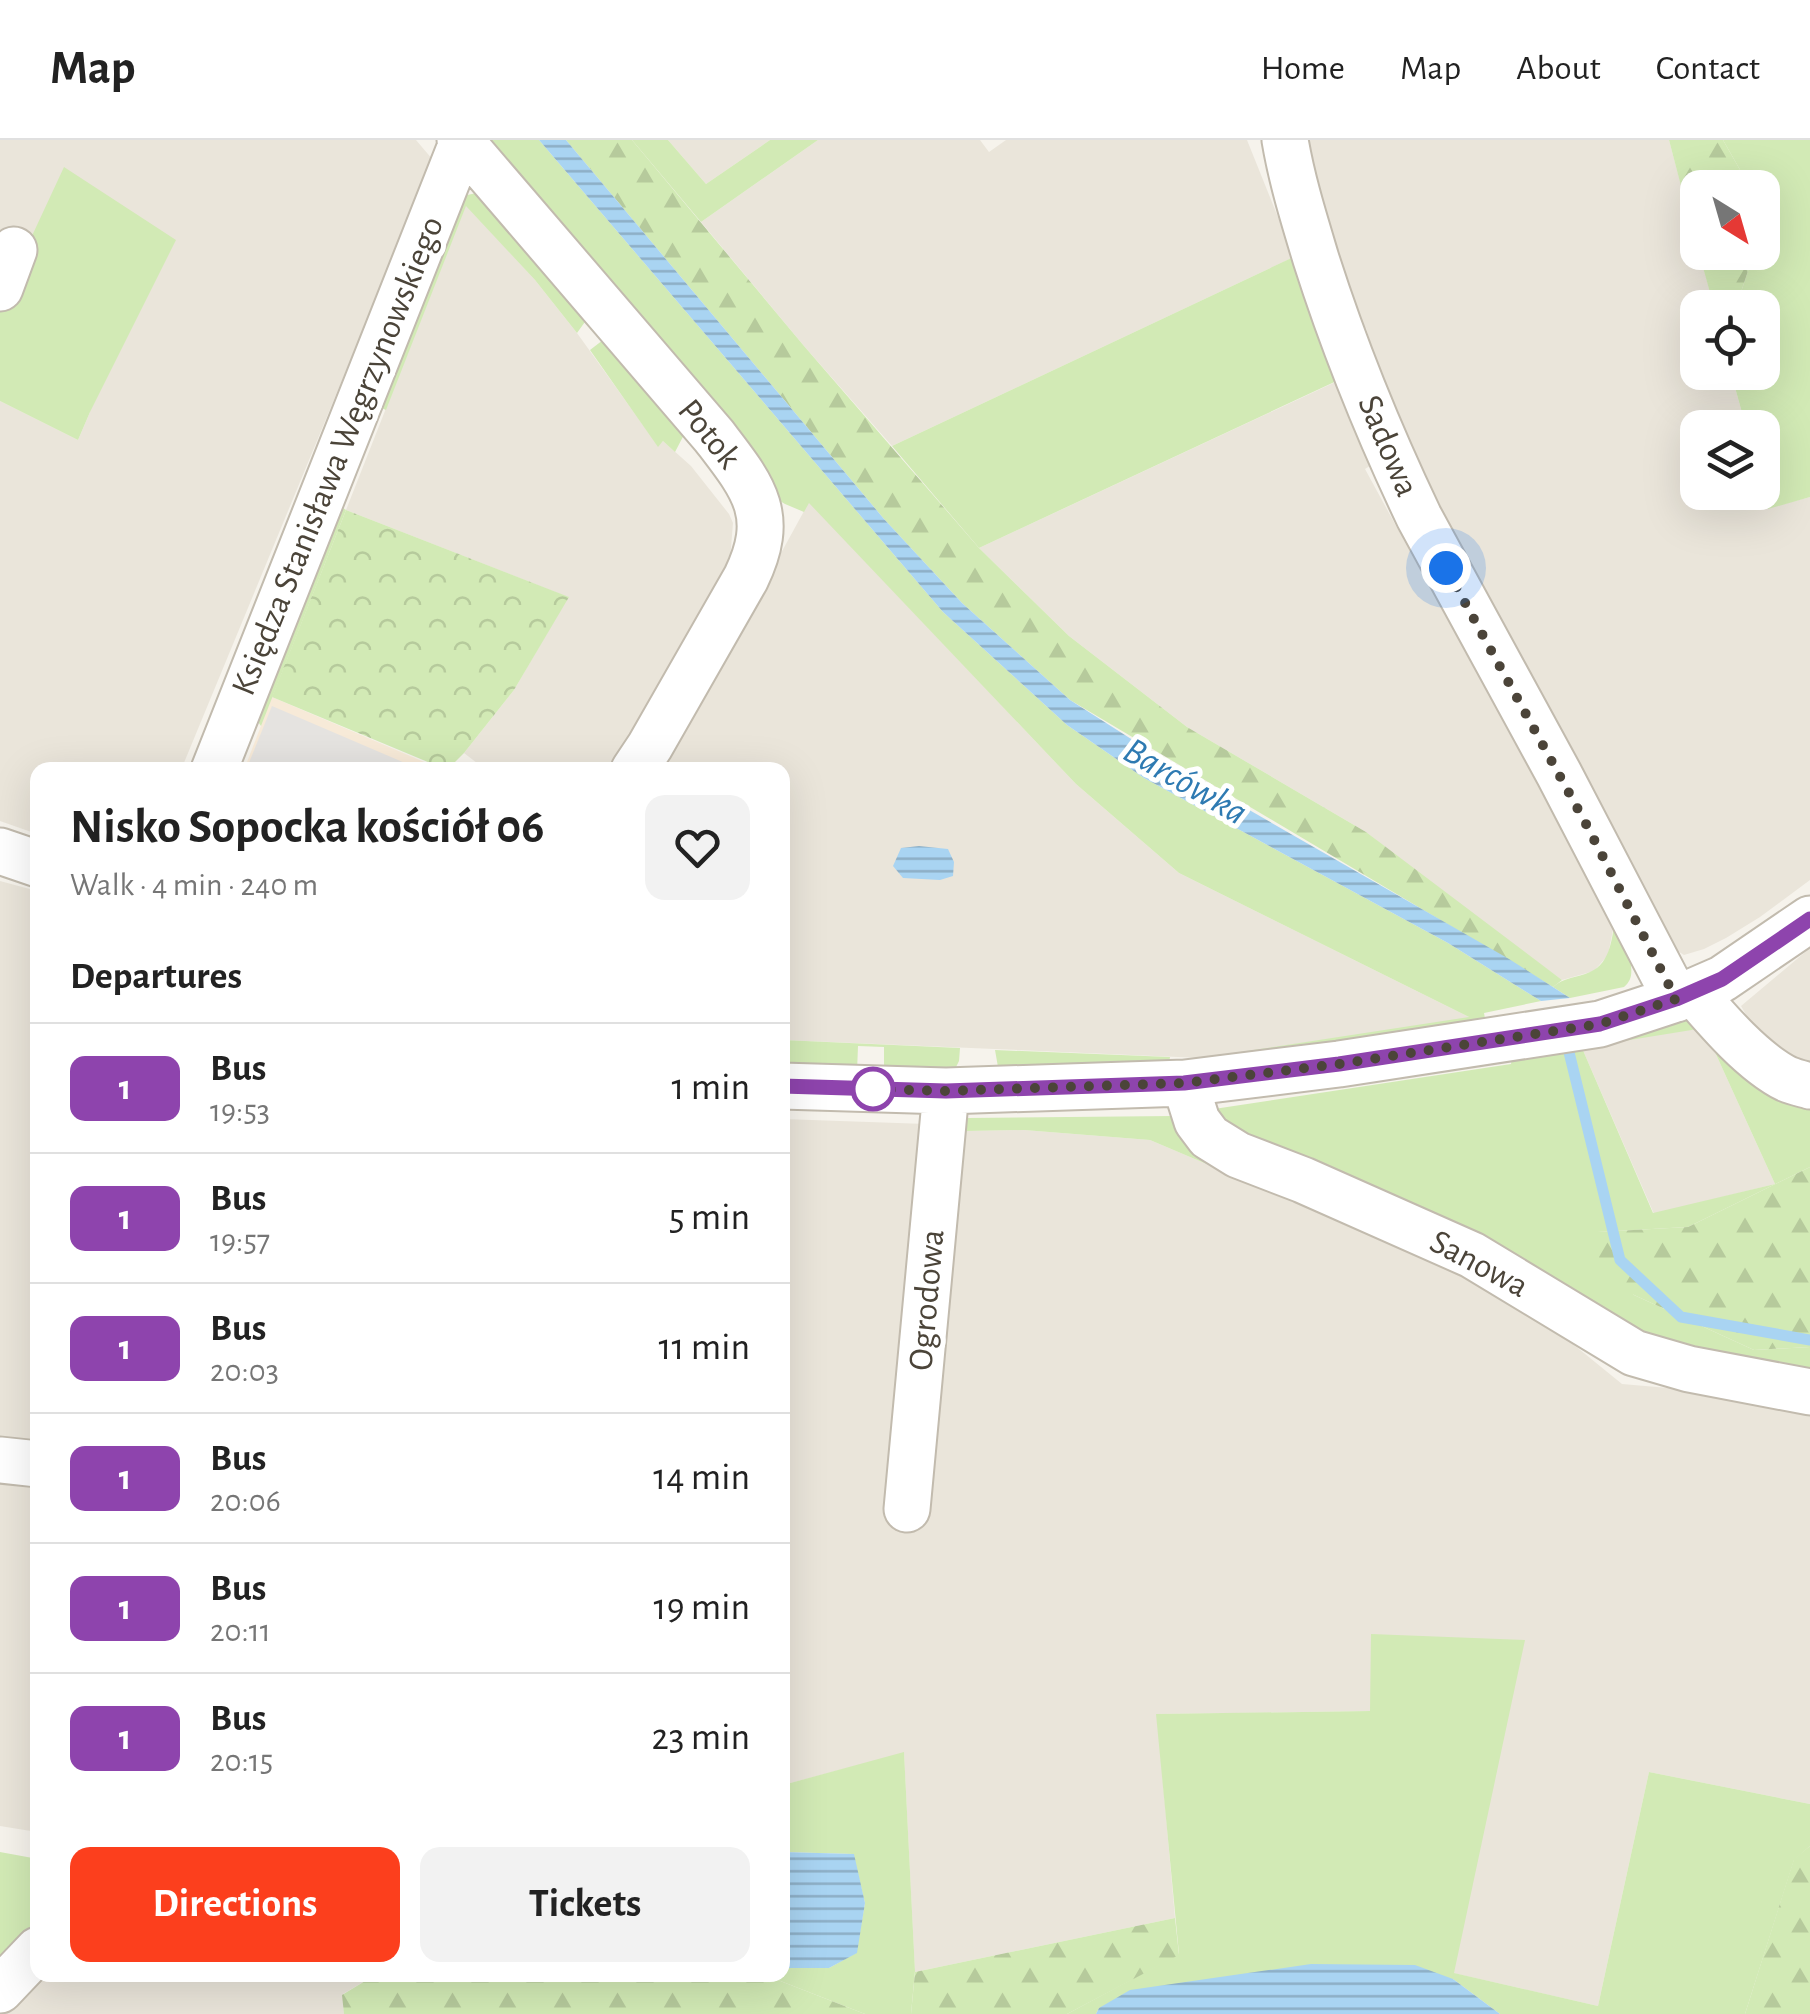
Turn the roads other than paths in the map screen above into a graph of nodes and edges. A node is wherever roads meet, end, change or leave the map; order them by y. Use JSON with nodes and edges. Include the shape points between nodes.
{"nodes":[{"id":1,"x":1285,"y":140,"type":"edge"},
{"id":2,"x":461,"y":141,"type":"edge"},
{"id":3,"x":217,"y":762,"type":"edge"},
{"id":4,"x":639,"y":762,"type":"edge"},
{"id":5,"x":0,"y":851,"type":"edge"},
{"id":6,"x":30,"y":861,"type":"edge"},
{"id":7,"x":1810,"y":919,"type":"edge"},
{"id":8,"x":1685,"y":996,"type":"junction"},
{"id":9,"x":1184,"y":1083,"type":"junction"},
{"id":10,"x":790,"y":1086,"type":"edge"},
{"id":11,"x":1810,"y":1086,"type":"edge"},
{"id":12,"x":946,"y":1091,"type":"junction"},
{"id":13,"x":1810,"y":1392,"type":"edge"},
{"id":14,"x":0,"y":1460,"type":"edge"},
{"id":15,"x":30,"y":1463,"type":"edge"},
{"id":16,"x":907,"y":1509,"type":"dead end"},
{"id":17,"x":30,"y":1958,"type":"edge"},
{"id":18,"x":0,"y":1990,"type":"edge"}],
"edges":[{"from":1,"to":8,"type":"street","name":"Sadowa","via":[[1334,316],[1398,474]]},
{"from":2,"to":3,"type":"street","name":"Księdza Stanisława Węgrzynowskiego"},
{"from":2,"to":4,"type":"street","name":"Potok","via":[[714,436],[759,508],[757,556]]},
{"from":5,"to":6,"type":"street"},
{"from":7,"to":8,"type":"street"},
{"from":8,"to":9,"type":"street","via":[[1600,1024]]},
{"from":8,"to":11,"type":"street","name":"Sadowa","via":[[1787,1079]]},
{"from":9,"to":12,"type":"street"},
{"from":9,"to":13,"type":"street","name":"Sanowa","via":[[1209,1138],[1472,1254],[1634,1353]]},
{"from":10,"to":12,"type":"street"},
{"from":12,"to":16,"type":"street","name":"Ogrodowa"},
{"from":14,"to":15,"type":"street"},
{"from":17,"to":18,"type":"street"}]}
